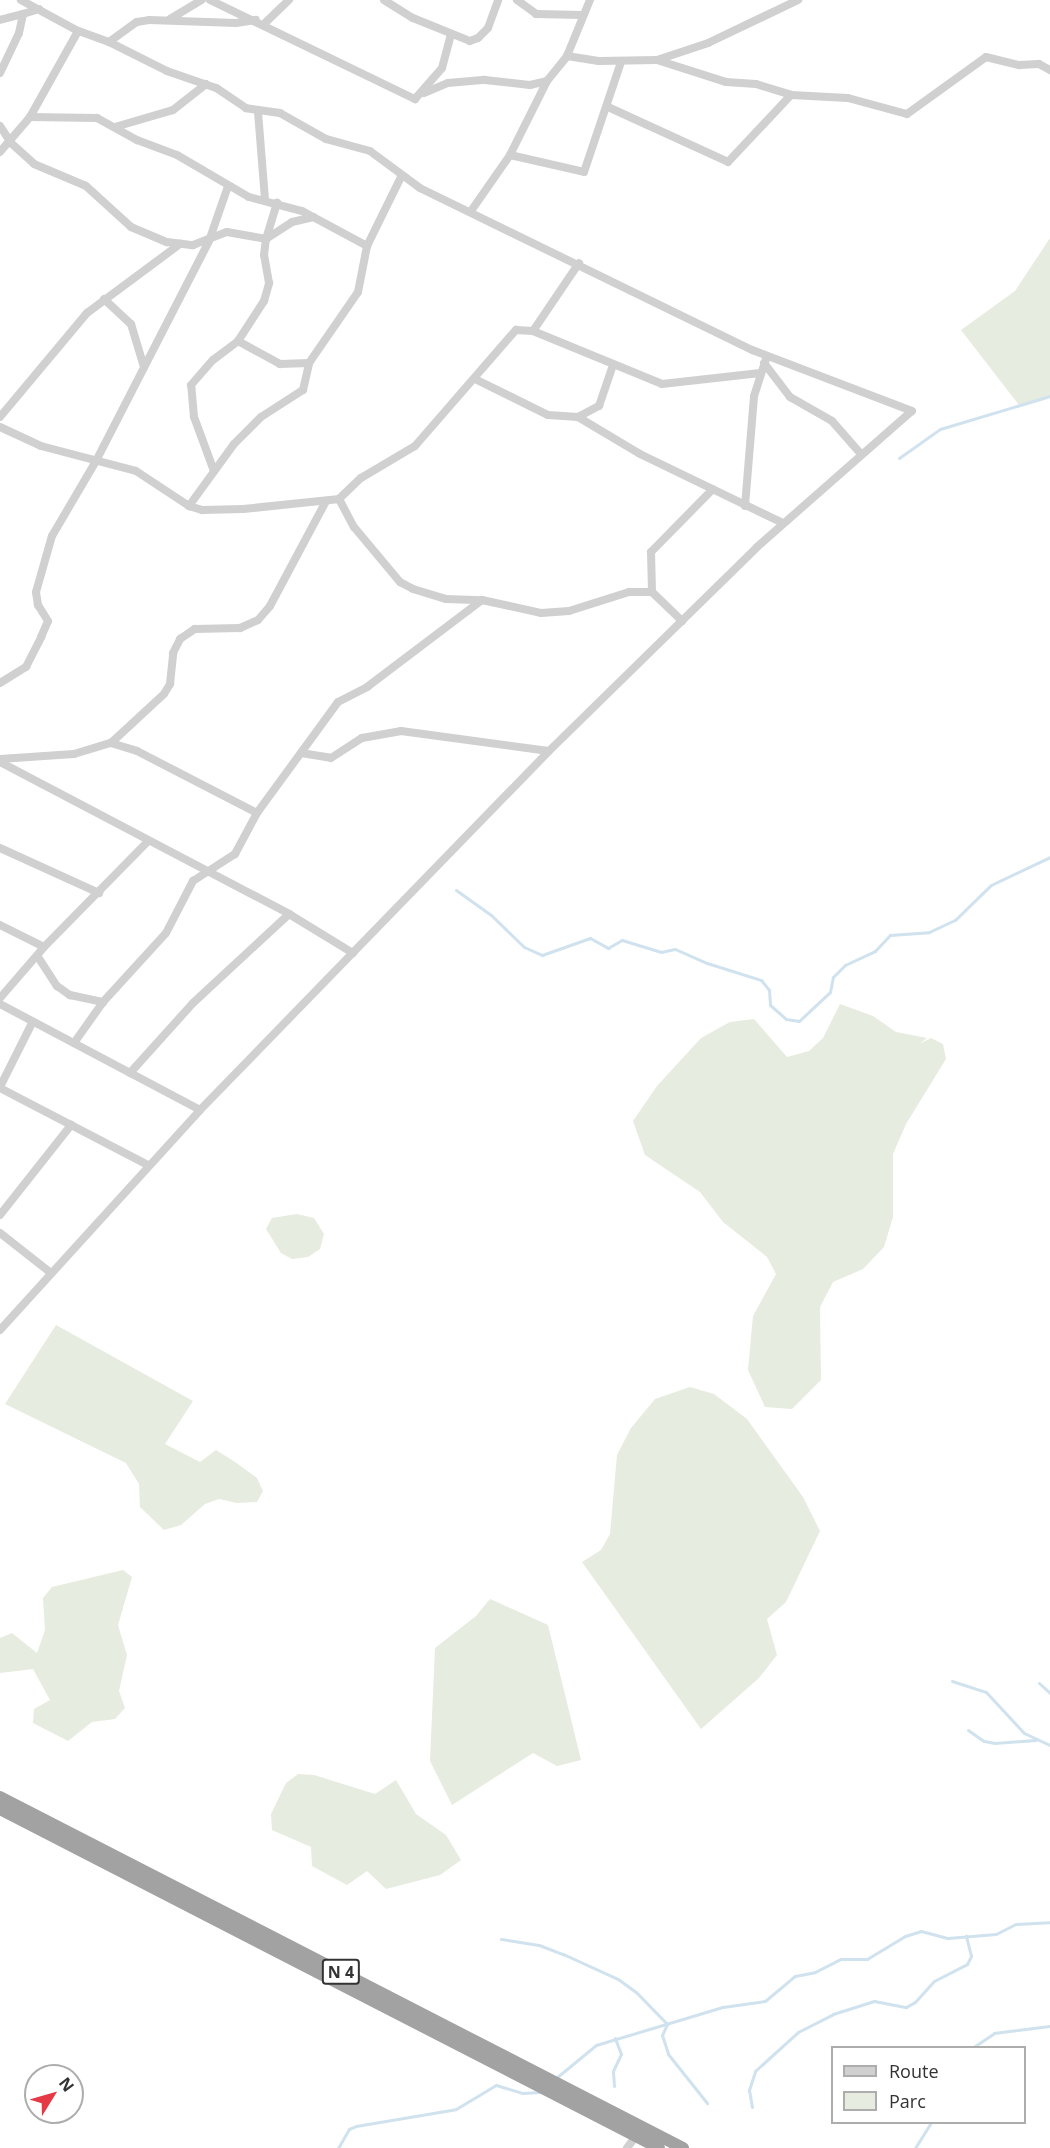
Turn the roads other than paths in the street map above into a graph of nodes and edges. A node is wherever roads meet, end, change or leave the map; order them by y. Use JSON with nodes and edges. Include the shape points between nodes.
{"nodes":[{"id":1,"x":21,"y":0,"type":"edge"},
{"id":2,"x":202,"y":0,"type":"edge"},
{"id":3,"x":215,"y":0,"type":"edge"},
{"id":4,"x":289,"y":0,"type":"edge"},
{"id":5,"x":384,"y":0,"type":"edge"},
{"id":6,"x":498,"y":0,"type":"edge"},
{"id":7,"x":517,"y":0,"type":"edge"},
{"id":8,"x":590,"y":0,"type":"edge"},
{"id":9,"x":798,"y":0,"type":"edge"},
{"id":10,"x":39,"y":9,"type":"junction"},
{"id":11,"x":23,"y":14,"type":"junction"},
{"id":12,"x":582,"y":15,"type":"junction"},
{"id":13,"x":170,"y":19,"type":"junction"},
{"id":14,"x":0,"y":20,"type":"edge"},
{"id":15,"x":260,"y":22,"type":"junction"},
{"id":16,"x":78,"y":31,"type":"junction"},
{"id":17,"x":451,"y":35,"type":"junction"},
{"id":18,"x":109,"y":42,"type":"junction"},
{"id":19,"x":567,"y":56,"type":"junction"},
{"id":20,"x":657,"y":60,"type":"junction"},
{"id":21,"x":621,"y":62,"type":"junction"},
{"id":22,"x":1050,"y":70,"type":"edge"},
{"id":23,"x":0,"y":73,"type":"edge"},
{"id":24,"x":547,"y":81,"type":"junction"},
{"id":25,"x":206,"y":84,"type":"junction"},
{"id":26,"x":424,"y":93,"type":"junction"},
{"id":27,"x":791,"y":95,"type":"junction"},
{"id":28,"x":608,"y":106,"type":"junction"},
{"id":29,"x":258,"y":112,"type":"junction"},
{"id":30,"x":30,"y":117,"type":"junction"},
{"id":31,"x":0,"y":126,"type":"edge"},
{"id":32,"x":115,"y":127,"type":"junction"},
{"id":33,"x":10,"y":143,"type":"junction"},
{"id":34,"x":0,"y":152,"type":"edge"},
{"id":35,"x":510,"y":155,"type":"junction"},
{"id":36,"x":400,"y":177,"type":"junction"},
{"id":37,"x":228,"y":186,"type":"junction"},
{"id":38,"x":265,"y":199,"type":"junction"},
{"id":39,"x":277,"y":203,"type":"junction"},
{"id":40,"x":471,"y":211,"type":"junction"},
{"id":41,"x":314,"y":217,"type":"junction"},
{"id":42,"x":266,"y":239,"type":"junction"},
{"id":43,"x":209,"y":241,"type":"junction"},
{"id":44,"x":180,"y":244,"type":"junction"},
{"id":45,"x":367,"y":246,"type":"junction"},
{"id":46,"x":579,"y":262,"type":"junction"},
{"id":47,"x":104,"y":299,"type":"junction"},
{"id":48,"x":533,"y":331,"type":"junction"},
{"id":49,"x":238,"y":341,"type":"junction"},
{"id":50,"x":766,"y":359,"type":"junction"},
{"id":51,"x":309,"y":363,"type":"junction"},
{"id":52,"x":613,"y":365,"type":"junction"},
{"id":53,"x":145,"y":367,"type":"junction"},
{"id":54,"x":760,"y":373,"type":"junction"},
{"id":55,"x":475,"y":379,"type":"junction"},
{"id":56,"x":0,"y":417,"type":"edge"},
{"id":57,"x":578,"y":417,"type":"junction"},
{"id":58,"x":0,"y":427,"type":"edge"},
{"id":59,"x":861,"y":453,"type":"junction"},
{"id":60,"x":96,"y":461,"type":"junction"},
{"id":61,"x":214,"y":471,"type":"junction"},
{"id":62,"x":713,"y":489,"type":"junction"},
{"id":63,"x":339,"y":499,"type":"junction"},
{"id":64,"x":326,"y":501,"type":"junction"},
{"id":65,"x":189,"y":506,"type":"junction"},
{"id":66,"x":745,"y":506,"type":"junction"},
{"id":67,"x":783,"y":523,"type":"junction"},
{"id":68,"x":652,"y":592,"type":"junction"},
{"id":69,"x":482,"y":600,"type":"junction"},
{"id":70,"x":682,"y":621,"type":"junction"},
{"id":71,"x":0,"y":683,"type":"edge"},
{"id":72,"x":111,"y":743,"type":"junction"},
{"id":73,"x":549,"y":751,"type":"junction"},
{"id":74,"x":301,"y":753,"type":"junction"},
{"id":75,"x":0,"y":761,"type":"edge"},
{"id":76,"x":257,"y":813,"type":"junction"},
{"id":77,"x":148,"y":841,"type":"junction"},
{"id":78,"x":0,"y":848,"type":"edge"},
{"id":79,"x":206,"y":871,"type":"junction"},
{"id":80,"x":99,"y":893,"type":"junction"},
{"id":81,"x":289,"y":914,"type":"junction"},
{"id":82,"x":0,"y":925,"type":"edge"},
{"id":83,"x":44,"y":947,"type":"junction"},
{"id":84,"x":353,"y":953,"type":"junction"},
{"id":85,"x":38,"y":957,"type":"junction"},
{"id":86,"x":0,"y":998,"type":"edge"},
{"id":87,"x":103,"y":1002,"type":"junction"},
{"id":88,"x":0,"y":1004,"type":"edge"},
{"id":89,"x":32,"y":1023,"type":"junction"},
{"id":90,"x":74,"y":1043,"type":"junction"},
{"id":91,"x":130,"y":1073,"type":"junction"},
{"id":92,"x":0,"y":1088,"type":"edge"},
{"id":93,"x":200,"y":1110,"type":"junction"},
{"id":94,"x":71,"y":1125,"type":"junction"},
{"id":95,"x":148,"y":1165,"type":"junction"},
{"id":96,"x":0,"y":1215,"type":"edge"},
{"id":97,"x":0,"y":1233,"type":"edge"},
{"id":98,"x":51,"y":1273,"type":"junction"},
{"id":99,"x":0,"y":1330,"type":"edge"},
{"id":100,"x":0,"y":1797,"type":"edge"},
{"id":101,"x":0,"y":1809,"type":"edge"},
{"id":102,"x":636,"y":2136,"type":"junction"},
{"id":103,"x":627,"y":2148,"type":"edge"},
{"id":104,"x":659,"y":2148,"type":"edge"},
{"id":105,"x":683,"y":2148,"type":"edge"}],
"edges":[{"from":1,"to":10,"type":"street"},
{"from":2,"to":13,"type":"street"},
{"from":3,"to":15,"type":"street"},
{"from":4,"to":15,"type":"street"},
{"from":5,"to":17,"type":"street"},
{"from":6,"to":17,"type":"street","via":[[488,28],[478,38],[470,41]]},
{"from":7,"to":12,"type":"street","via":[[536,14]]},
{"from":8,"to":12,"type":"street"},
{"from":9,"to":20,"type":"street","via":[[708,43]]},
{"from":10,"to":11,"type":"street"},
{"from":10,"to":16,"type":"street"},
{"from":11,"to":14,"type":"street"},
{"from":11,"to":23,"type":"street","via":[[19,33]]},
{"from":12,"to":19,"type":"street"},
{"from":13,"to":15,"type":"street"},
{"from":13,"to":18,"type":"street","via":[[137,22]]},
{"from":15,"to":26,"type":"street","via":[[410,98]]},
{"from":16,"to":18,"type":"street"},
{"from":16,"to":30,"type":"street"},
{"from":17,"to":26,"type":"street","via":[[442,68],[429,79]]},
{"from":18,"to":25,"type":"street","via":[[167,71]]},
{"from":19,"to":21,"type":"street"},
{"from":19,"to":24,"type":"street"},
{"from":20,"to":21,"type":"street"},
{"from":20,"to":27,"type":"street","via":[[700,75],[756,84]]},
{"from":21,"to":28,"type":"street"},
{"from":22,"to":27,"type":"street","via":[[1039,64],[1019,65],[986,57],[907,114],[849,98]]},
{"from":24,"to":26,"type":"street","via":[[530,86],[485,80],[448,83]]},
{"from":24,"to":35,"type":"street"},
{"from":25,"to":29,"type":"street"},
{"from":25,"to":32,"type":"street","via":[[173,110]]},
{"from":27,"to":28,"type":"street","via":[[728,162]]},
{"from":28,"to":35,"type":"street","via":[[584,172]]},
{"from":29,"to":36,"type":"street","via":[[280,113],[326,139],[370,151]]},
{"from":29,"to":38,"type":"street"},
{"from":30,"to":32,"type":"street","via":[[79,116]]},
{"from":30,"to":33,"type":"street"},
{"from":31,"to":33,"type":"street"},
{"from":32,"to":37,"type":"street","via":[[177,155]]},
{"from":33,"to":34,"type":"street"},
{"from":33,"to":44,"type":"street","via":[[34,164],[97,193],[131,227]]},
{"from":35,"to":40,"type":"street"},
{"from":36,"to":40,"type":"street"},
{"from":36,"to":45,"type":"street"},
{"from":37,"to":38,"type":"street","via":[[249,197]]},
{"from":37,"to":43,"type":"street"},
{"from":38,"to":39,"type":"street"},
{"from":39,"to":41,"type":"street"},
{"from":39,"to":42,"type":"street"},
{"from":40,"to":46,"type":"street"},
{"from":41,"to":42,"type":"street","via":[[292,222]]},
{"from":41,"to":45,"type":"street"},
{"from":42,"to":43,"type":"street","via":[[227,232]]},
{"from":42,"to":49,"type":"street","via":[[268,283],[264,301]]},
{"from":43,"to":44,"type":"street"},
{"from":43,"to":53,"type":"street"},
{"from":44,"to":47,"type":"street"},
{"from":45,"to":51,"type":"street","via":[[356,297]]},
{"from":46,"to":48,"type":"street"},
{"from":46,"to":50,"type":"street"},
{"from":47,"to":53,"type":"street","via":[[131,324]]},
{"from":47,"to":56,"type":"street","via":[[72,329]]},
{"from":48,"to":52,"type":"street"},
{"from":48,"to":55,"type":"street","via":[[516,330]]},
{"from":49,"to":51,"type":"street","via":[[280,364]]},
{"from":49,"to":61,"type":"street","via":[[191,385],[194,417]]},
{"from":50,"to":54,"type":"street"},
{"from":50,"to":59,"type":"street","via":[[790,397],[832,421]]},
{"from":50,"to":59,"type":"street","via":[[912,411]]},
{"from":51,"to":61,"type":"street","via":[[298,396],[261,417]]},
{"from":52,"to":54,"type":"street","via":[[669,385]]},
{"from":52,"to":57,"type":"street","via":[[599,406]]},
{"from":53,"to":60,"type":"street"},
{"from":54,"to":66,"type":"street"},
{"from":55,"to":57,"type":"street","via":[[549,415]]},
{"from":55,"to":63,"type":"street","via":[[415,446],[361,478]]},
{"from":57,"to":62,"type":"street","via":[[640,454]]},
{"from":58,"to":60,"type":"street","via":[[41,446]]},
{"from":59,"to":67,"type":"street"},
{"from":60,"to":65,"type":"street","via":[[136,471]]},
{"from":60,"to":71,"type":"street","via":[[48,547],[36,592],[48,621],[26,667]]},
{"from":61,"to":65,"type":"street"},
{"from":62,"to":66,"type":"street"},
{"from":62,"to":68,"type":"street","via":[[651,552]]},
{"from":63,"to":64,"type":"street"},
{"from":63,"to":69,"type":"street","via":[[354,527],[400,582],[446,599]]},
{"from":64,"to":65,"type":"street","via":[[215,511]]},
{"from":64,"to":72,"type":"street","via":[[270,606],[258,620],[240,628],[195,629],[180,639],[173,653],[165,694]]},
{"from":66,"to":67,"type":"street"},
{"from":67,"to":70,"type":"street"},
{"from":68,"to":69,"type":"street","via":[[628,592],[569,611],[541,613]]},
{"from":68,"to":70,"type":"street"},
{"from":69,"to":74,"type":"street","via":[[367,687],[343,698]]},
{"from":70,"to":73,"type":"street"},
{"from":72,"to":75,"type":"street","via":[[74,754]]},
{"from":72,"to":76,"type":"street","via":[[137,751]]},
{"from":73,"to":74,"type":"street","via":[[401,731],[362,738],[331,758]]},
{"from":73,"to":84,"type":"street"},
{"from":74,"to":76,"type":"street"},
{"from":75,"to":77,"type":"street"},
{"from":76,"to":79,"type":"street","via":[[235,854]]},
{"from":77,"to":79,"type":"street"},
{"from":77,"to":80,"type":"street"},
{"from":78,"to":80,"type":"street"},
{"from":79,"to":81,"type":"street"},
{"from":79,"to":87,"type":"street","via":[[188,888],[166,933]]},
{"from":80,"to":83,"type":"street"},
{"from":81,"to":84,"type":"street"},
{"from":81,"to":91,"type":"street","via":[[193,1003]]},
{"from":82,"to":83,"type":"street"},
{"from":83,"to":85,"type":"street"},
{"from":84,"to":93,"type":"street"},
{"from":85,"to":86,"type":"street"},
{"from":85,"to":87,"type":"street","via":[[63,990]]},
{"from":87,"to":90,"type":"street"},
{"from":88,"to":89,"type":"street"},
{"from":89,"to":90,"type":"street"},
{"from":89,"to":92,"type":"street"},
{"from":90,"to":91,"type":"street"},
{"from":91,"to":93,"type":"street"},
{"from":92,"to":94,"type":"street"},
{"from":93,"to":95,"type":"street"},
{"from":94,"to":95,"type":"street"},
{"from":94,"to":96,"type":"street"},
{"from":95,"to":98,"type":"street"},
{"from":97,"to":98,"type":"street"},
{"from":98,"to":99,"type":"street"},
{"from":100,"to":105,"type":"highway","number":"N 4"},
{"from":101,"to":102,"type":"highway","number":"N 4"},
{"from":102,"to":103,"type":"street"},
{"from":102,"to":104,"type":"highway","number":"N 4"}]}
